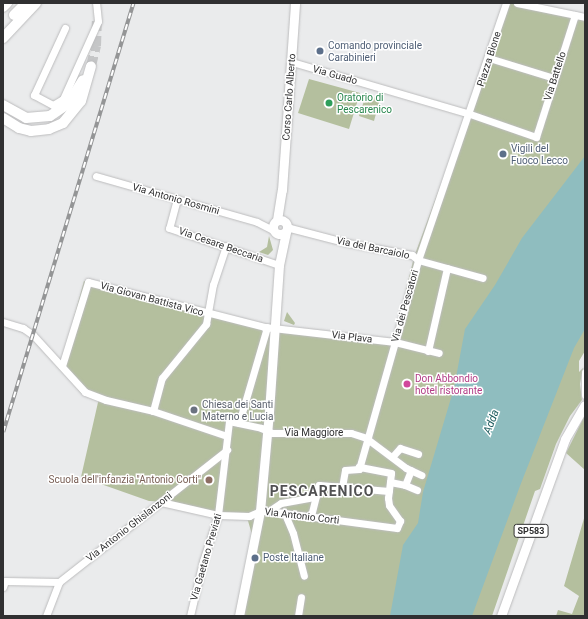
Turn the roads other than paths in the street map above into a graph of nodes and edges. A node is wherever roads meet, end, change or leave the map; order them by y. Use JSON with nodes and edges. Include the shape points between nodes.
{"nodes":[{"id":1,"x":7,"y":3,"type":"edge"},
{"id":2,"x":26,"y":3,"type":"edge"},
{"id":3,"x":36,"y":3,"type":"edge"},
{"id":4,"x":96,"y":3,"type":"edge"},
{"id":5,"x":295,"y":3,"type":"edge"},
{"id":6,"x":506,"y":3,"type":"edge"},
{"id":7,"x":517,"y":3,"type":"edge"},
{"id":8,"x":3,"y":7,"type":"edge"},
{"id":9,"x":575,"y":15,"type":"junction"},
{"id":10,"x":585,"y":17,"type":"edge"},
{"id":11,"x":65,"y":28,"type":"dead end"},
{"id":12,"x":5,"y":33,"type":"edge"},
{"id":13,"x":489,"y":58,"type":"junction"},
{"id":14,"x":292,"y":62,"type":"junction"},
{"id":15,"x":554,"y":78,"type":"junction"},
{"id":16,"x":3,"y":105,"type":"edge"},
{"id":17,"x":470,"y":114,"type":"junction"},
{"id":18,"x":3,"y":118,"type":"edge"},
{"id":19,"x":3,"y":124,"type":"edge"},
{"id":20,"x":16,"y":126,"type":"junction"},
{"id":21,"x":536,"y":137,"type":"joint"},
{"id":22,"x":96,"y":176,"type":"dead end"},
{"id":23,"x":177,"y":199,"type":"junction"},
{"id":24,"x":279,"y":226,"type":"junction"},
{"id":25,"x":226,"y":246,"type":"junction"},
{"id":26,"x":418,"y":260,"type":"junction"},
{"id":27,"x":279,"y":265,"type":"junction"},
{"id":28,"x":447,"y":268,"type":"junction"},
{"id":29,"x":483,"y":278,"type":"dead end"},
{"id":30,"x":209,"y":314,"type":"junction"},
{"id":31,"x":3,"y":322,"type":"edge"},
{"id":32,"x":271,"y":328,"type":"junction"},
{"id":33,"x":395,"y":342,"type":"junction"},
{"id":34,"x":428,"y":351,"type":"junction"},
{"id":35,"x":438,"y":353,"type":"dead end"},
{"id":36,"x":273,"y":355,"type":"junction"},
{"id":37,"x":259,"y":356,"type":"junction"},
{"id":38,"x":62,"y":366,"type":"junction"},
{"id":39,"x":585,"y":372,"type":"edge"},
{"id":40,"x":585,"y":395,"type":"edge"},
{"id":41,"x":585,"y":405,"type":"edge"},
{"id":42,"x":153,"y":411,"type":"junction"},
{"id":43,"x":239,"y":423,"type":"junction"},
{"id":44,"x":268,"y":430,"type":"junction"},
{"id":45,"x":227,"y":436,"type":"junction"},
{"id":46,"x":366,"y":438,"type":"junction"},
{"id":47,"x":227,"y":450,"type":"junction"},
{"id":48,"x":418,"y":454,"type":"dead end"},
{"id":49,"x":392,"y":457,"type":"junction"},
{"id":50,"x":360,"y":467,"type":"junction"},
{"id":51,"x":411,"y":470,"type":"junction"},
{"id":52,"x":421,"y":475,"type":"dead end"},
{"id":53,"x":390,"y":482,"type":"junction"},
{"id":54,"x":405,"y":485,"type":"junction"},
{"id":55,"x":342,"y":487,"type":"junction"},
{"id":56,"x":417,"y":490,"type":"dead end"},
{"id":57,"x":389,"y":491,"type":"junction"},
{"id":58,"x":315,"y":497,"type":"junction"},
{"id":59,"x":161,"y":502,"type":"junction"},
{"id":60,"x":264,"y":511,"type":"junction"},
{"id":61,"x":284,"y":512,"type":"junction"},
{"id":62,"x":218,"y":515,"type":"junction"},
{"id":63,"x":311,"y":516,"type":"junction"},
{"id":64,"x":304,"y":576,"type":"dead end"},
{"id":65,"x":59,"y":582,"type":"junction"},
{"id":66,"x":3,"y":587,"type":"edge"},
{"id":67,"x":301,"y":597,"type":"dead end"},
{"id":68,"x":46,"y":616,"type":"edge"},
{"id":69,"x":190,"y":616,"type":"edge"},
{"id":70,"x":239,"y":616,"type":"edge"},
{"id":71,"x":298,"y":616,"type":"edge"},
{"id":72,"x":501,"y":616,"type":"edge"}],
"edges":[{"from":1,"to":8,"type":"highway"},
{"from":2,"to":12,"type":"highway"},
{"from":3,"to":12,"type":"highway"},
{"from":4,"to":11,"type":"street","via":[[98,21],[64,97],[57,104],[34,95]]},
{"from":5,"to":14,"type":"main road","name":"Corso Carlo Alberto"},
{"from":6,"to":13,"type":"street","name":"Piazza Bione"},
{"from":7,"to":9,"type":"street"},
{"from":9,"to":10,"type":"street"},
{"from":9,"to":15,"type":"street","name":"Via Battello"},
{"from":13,"to":15,"type":"street"},
{"from":13,"to":17,"type":"street","name":"Piazza Bione"},
{"from":14,"to":17,"type":"street","name":"Via Guado"},
{"from":14,"to":24,"type":"main road","name":"Corso Carlo Alberto"},
{"from":15,"to":21,"type":"street","name":"Via Battello"},
{"from":16,"to":20,"type":"highway","via":[[26,118],[39,119],[53,115],[72,100],[91,66],[80,103],[63,123],[37,131]]},
{"from":17,"to":21,"type":"street","name":"Via Guado"},
{"from":17,"to":26,"type":"street","name":"Via dei Pescatori"},
{"from":18,"to":20,"type":"highway"},
{"from":19,"to":20,"type":"highway"},
{"from":22,"to":23,"type":"street","name":"Via Antonio Rosmini"},
{"from":23,"to":24,"type":"street","name":"Via Antonio Rosmini"},
{"from":23,"to":25,"type":"street","name":"Via Cesare Beccaria","via":[[169,228]]},
{"from":24,"to":26,"type":"street","name":"Via del Barcaiolo","via":[[348,244],[412,254]]},
{"from":24,"to":27,"type":"main road","name":"Corso Carlo Alberto"},
{"from":25,"to":27,"type":"street","name":"Via Cesare Beccaria"},
{"from":25,"to":30,"type":"street","via":[[213,285]]},
{"from":26,"to":28,"type":"street","name":"Via del Barcaiolo"},
{"from":26,"to":33,"type":"street","name":"Via dei Pescatori"},
{"from":27,"to":32,"type":"main road","name":"Corso Carlo Alberto"},
{"from":28,"to":29,"type":"street","name":"Via del Barcaiolo"},
{"from":28,"to":34,"type":"street"},
{"from":30,"to":32,"type":"street","name":"Via Plava"},
{"from":30,"to":38,"type":"street","name":"Via Giovan Battista Vico","via":[[88,282]]},
{"from":30,"to":42,"type":"street","via":[[206,324],[162,378]]},
{"from":31,"to":38,"type":"street","via":[[23,328],[33,335]]},
{"from":32,"to":33,"type":"street","name":"Via Plava"},
{"from":32,"to":36,"type":"main road","name":"Corso Carlo Alberto"},
{"from":32,"to":37,"type":"street"},
{"from":33,"to":34,"type":"street","name":"Via Plava"},
{"from":33,"to":46,"type":"street","name":"Via dei Pescatori","via":[[371,430]]},
{"from":34,"to":35,"type":"street","name":"Via Plava"},
{"from":36,"to":37,"type":"street"},
{"from":36,"to":44,"type":"main road","name":"Corso Carlo Alberto"},
{"from":37,"to":43,"type":"street"},
{"from":38,"to":42,"type":"street","via":[[86,392],[108,401]]},
{"from":39,"to":40,"type":"street"},
{"from":41,"to":72,"type":"main road","number":"SP583","via":[[571,425],[562,446]]},
{"from":42,"to":45,"type":"street"},
{"from":43,"to":44,"type":"street","name":"Via Maggiore"},
{"from":43,"to":45,"type":"street","via":[[229,420]]},
{"from":44,"to":46,"type":"street","name":"Via Maggiore","via":[[280,433],[341,431]]},
{"from":44,"to":60,"type":"main road","name":"Corso Carlo Alberto"},
{"from":45,"to":47,"type":"street","name":"Via Gaetano Previati"},
{"from":46,"to":49,"type":"street","name":"Via Maggiore"},
{"from":46,"to":50,"type":"street","name":"Via dei Pescatori"},
{"from":47,"to":59,"type":"street","name":"Via Antonio Ghislanzoni"},
{"from":47,"to":62,"type":"street","name":"Via Gaetano Previati"},
{"from":48,"to":49,"type":"street","via":[[400,448]]},
{"from":49,"to":51,"type":"street","name":"Via Maggiore"},
{"from":50,"to":53,"type":"street","via":[[391,473]]},
{"from":50,"to":55,"type":"street","via":[[345,470]]},
{"from":51,"to":52,"type":"street","name":"Via Maggiore"},
{"from":51,"to":54,"type":"street"},
{"from":53,"to":54,"type":"street"},
{"from":53,"to":57,"type":"street"},
{"from":54,"to":56,"type":"street"},
{"from":55,"to":57,"type":"street"},
{"from":55,"to":58,"type":"street","via":[[319,485]]},
{"from":57,"to":63,"type":"street","name":"Via Antonio Corti","via":[[389,505],[400,521],[397,528]]},
{"from":58,"to":60,"type":"street","via":[[282,503]]},
{"from":58,"to":63,"type":"street"},
{"from":59,"to":62,"type":"street","name":"Via Antonio Corti"},
{"from":59,"to":65,"type":"street","name":"Via Antonio Ghislanzoni"},
{"from":60,"to":61,"type":"street","name":"Via Antonio Corti"},
{"from":60,"to":62,"type":"street","name":"Via Antonio Corti","via":[[249,516]]},
{"from":60,"to":70,"type":"main road","name":"Corso Carlo Alberto"},
{"from":61,"to":63,"type":"street","name":"Via Antonio Corti"},
{"from":61,"to":64,"type":"street","via":[[293,533]]},
{"from":62,"to":69,"type":"street","name":"Via Gaetano Previati","via":[[203,561]]},
{"from":65,"to":66,"type":"street","via":[[5,581]]},
{"from":65,"to":68,"type":"street"},
{"from":67,"to":71,"type":"street"}]}
